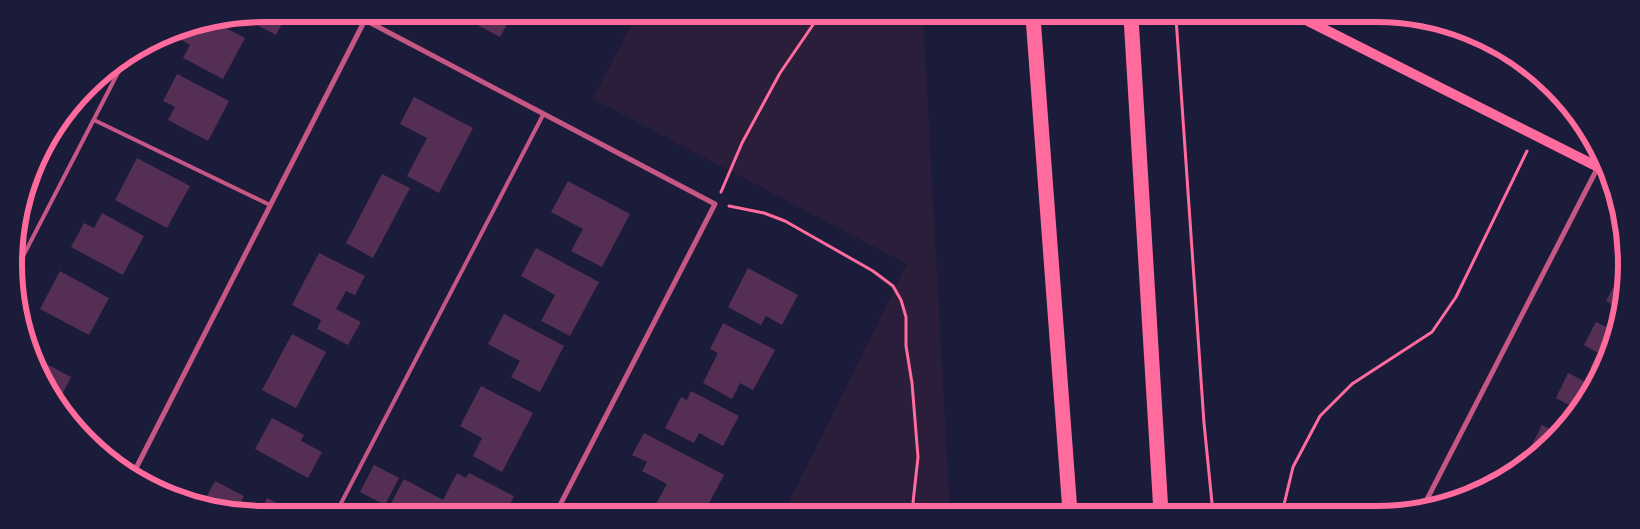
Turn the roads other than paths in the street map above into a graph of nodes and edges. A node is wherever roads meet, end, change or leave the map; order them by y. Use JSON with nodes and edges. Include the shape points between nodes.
{"nodes":[{"id":1,"x":364,"y":22,"type":"edge"},
{"id":2,"x":369,"y":22,"type":"edge"},
{"id":3,"x":1033,"y":22,"type":"edge"},
{"id":4,"x":1131,"y":22,"type":"edge"},
{"id":5,"x":1310,"y":22,"type":"edge"},
{"id":6,"x":118,"y":72,"type":"edge"},
{"id":7,"x":543,"y":115,"type":"junction"},
{"id":8,"x":94,"y":120,"type":"junction"},
{"id":9,"x":1597,"y":166,"type":"edge"},
{"id":10,"x":1599,"y":171,"type":"edge"},
{"id":11,"x":270,"y":205,"type":"junction"},
{"id":12,"x":22,"y":257,"type":"edge"},
{"id":13,"x":1158,"y":460,"type":"junction"},
{"id":14,"x":135,"y":469,"type":"edge"},
{"id":15,"x":1426,"y":501,"type":"edge"},
{"id":16,"x":339,"y":507,"type":"edge"},
{"id":17,"x":559,"y":507,"type":"edge"},
{"id":18,"x":1070,"y":507,"type":"edge"},
{"id":19,"x":1161,"y":507,"type":"edge"},
{"id":20,"x":1164,"y":507,"type":"edge"}],
"edges":[{"from":1,"to":11,"type":"street"},
{"from":2,"to":7,"type":"street"},
{"from":3,"to":18,"type":"highway"},
{"from":4,"to":13,"type":"highway"},
{"from":5,"to":9,"type":"main road"},
{"from":6,"to":8,"type":"lane"},
{"from":7,"to":16,"type":"lane"},
{"from":7,"to":17,"type":"street","via":[[716,204]]},
{"from":8,"to":11,"type":"lane"},
{"from":8,"to":12,"type":"lane"},
{"from":10,"to":15,"type":"street"},
{"from":11,"to":14,"type":"street"},
{"from":13,"to":19,"type":"highway"},
{"from":13,"to":20,"type":"highway"}]}
